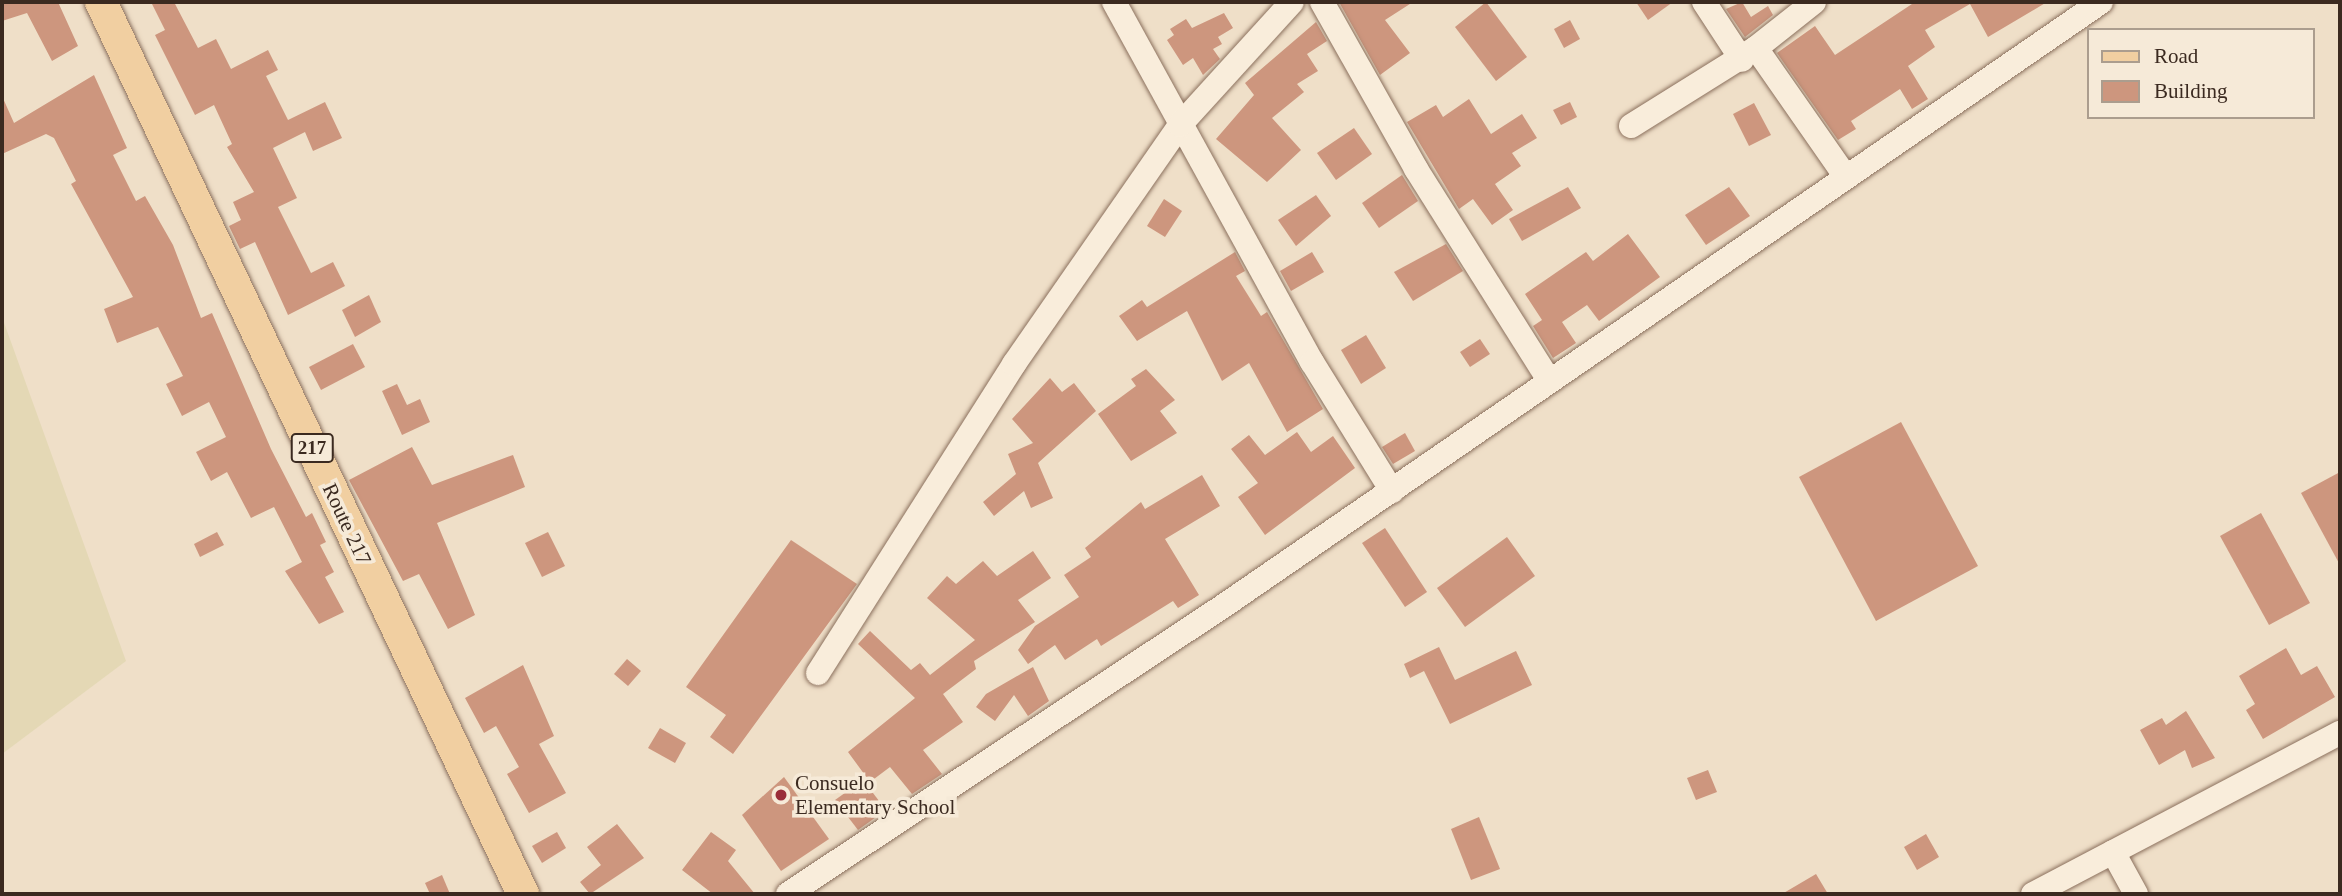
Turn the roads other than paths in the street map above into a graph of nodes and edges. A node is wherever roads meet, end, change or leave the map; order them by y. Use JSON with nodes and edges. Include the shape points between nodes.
{"nodes":[{"id":1,"x":101,"y":2,"type":"edge"},
{"id":2,"x":1114,"y":2,"type":"edge"},
{"id":3,"x":1292,"y":2,"type":"edge"},
{"id":4,"x":1322,"y":2,"type":"edge"},
{"id":5,"x":1704,"y":2,"type":"edge"},
{"id":6,"x":1814,"y":2,"type":"edge"},
{"id":7,"x":2101,"y":2,"type":"edge"},
{"id":8,"x":1749,"y":54,"type":"junction"},
{"id":9,"x":1180,"y":125,"type":"junction"},
{"id":10,"x":1631,"y":126,"type":"dead end"},
{"id":11,"x":1846,"y":177,"type":"junction"},
{"id":12,"x":1549,"y":380,"type":"junction"},
{"id":13,"x":1392,"y":491,"type":"junction"},
{"id":14,"x":818,"y":673,"type":"dead end"},
{"id":15,"x":2340,"y":733,"type":"edge"},
{"id":16,"x":2113,"y":852,"type":"junction"},
{"id":17,"x":523,"y":894,"type":"edge"},
{"id":18,"x":788,"y":894,"type":"edge"},
{"id":19,"x":2033,"y":894,"type":"edge"},
{"id":20,"x":2136,"y":894,"type":"edge"}],
"edges":[{"from":1,"to":17,"type":"main road","name":"Route 217","number":"217"},
{"from":2,"to":9,"type":"street"},
{"from":3,"to":9,"type":"street"},
{"from":4,"to":12,"type":"street","via":[[1416,169]]},
{"from":5,"to":8,"type":"street"},
{"from":6,"to":8,"type":"street"},
{"from":7,"to":11,"type":"street"},
{"from":8,"to":10,"type":"street"},
{"from":8,"to":11,"type":"street"},
{"from":9,"to":13,"type":"street"},
{"from":9,"to":14,"type":"street","via":[[1014,365]]},
{"from":11,"to":12,"type":"street"},
{"from":12,"to":13,"type":"street"},
{"from":13,"to":18,"type":"street"},
{"from":15,"to":16,"type":"street"},
{"from":16,"to":19,"type":"street"},
{"from":16,"to":20,"type":"street"}]}
